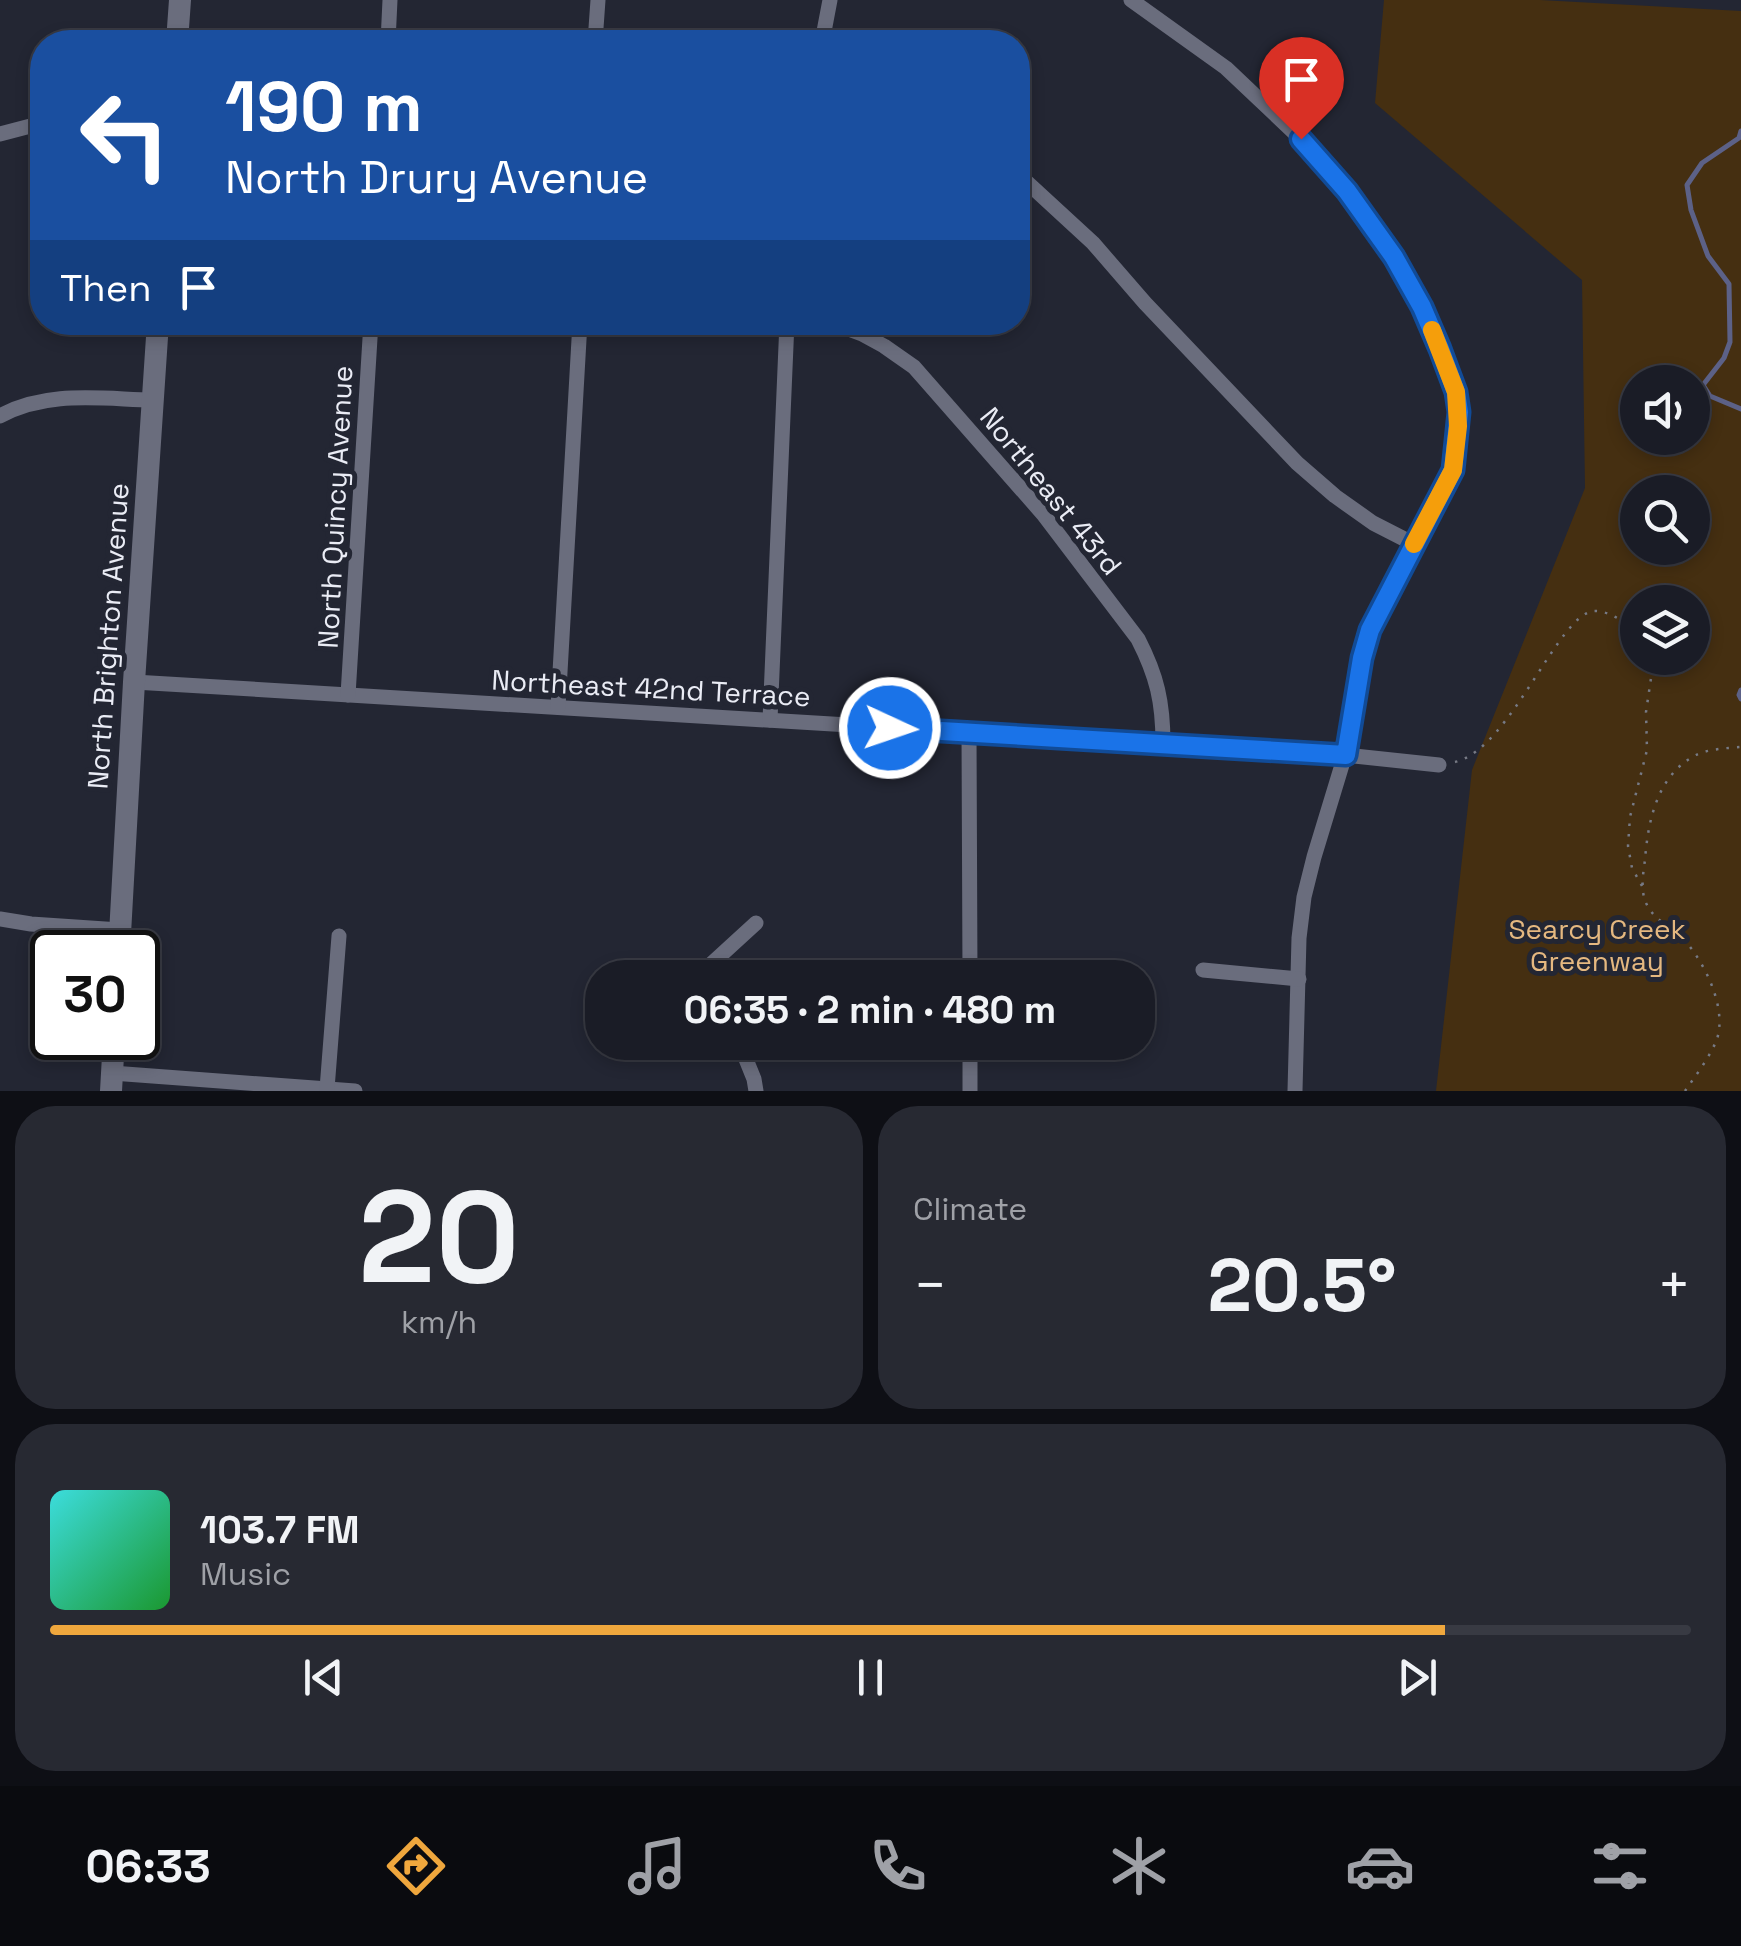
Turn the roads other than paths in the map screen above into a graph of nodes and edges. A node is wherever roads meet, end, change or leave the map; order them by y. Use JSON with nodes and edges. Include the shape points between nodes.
{"nodes":[{"id":1,"x":180,"y":0,"type":"edge"},
{"id":2,"x":390,"y":0,"type":"edge"},
{"id":3,"x":598,"y":0,"type":"edge"},
{"id":4,"x":830,"y":0,"type":"edge"},
{"id":5,"x":1131,"y":0,"type":"edge"},
{"id":6,"x":178,"y":30,"type":"edge"},
{"id":7,"x":389,"y":30,"type":"edge"},
{"id":8,"x":596,"y":30,"type":"edge"},
{"id":9,"x":824,"y":30,"type":"edge"},
{"id":10,"x":30,"y":126,"type":"edge"},
{"id":11,"x":0,"y":134,"type":"edge"},
{"id":12,"x":1030,"y":185,"type":"edge"},
{"id":13,"x":157,"y":335,"type":"edge"},
{"id":14,"x":370,"y":335,"type":"edge"},
{"id":15,"x":579,"y":335,"type":"edge"},
{"id":16,"x":786,"y":335,"type":"edge"},
{"id":17,"x":864,"y":335,"type":"edge"},
{"id":18,"x":153,"y":400,"type":"junction"},
{"id":19,"x":0,"y":416,"type":"edge"},
{"id":20,"x":1414,"y":544,"type":"junction"},
{"id":21,"x":134,"y":682,"type":"junction"},
{"id":22,"x":348,"y":695,"type":"junction"},
{"id":23,"x":558,"y":707,"type":"junction"},
{"id":24,"x":770,"y":720,"type":"junction"},
{"id":25,"x":969,"y":732,"type":"junction"},
{"id":26,"x":1162,"y":744,"type":"junction"},
{"id":27,"x":1346,"y":755,"type":"junction"},
{"id":28,"x":1439,"y":765,"type":"road end"},
{"id":29,"x":0,"y":919,"type":"edge"},
{"id":30,"x":756,"y":924,"type":"dead end"},
{"id":31,"x":62,"y":930,"type":"edge"},
{"id":32,"x":120,"y":930,"type":"edge"},
{"id":33,"x":338,"y":936,"type":"dead end"},
{"id":34,"x":716,"y":960,"type":"edge"},
{"id":35,"x":970,"y":960,"type":"edge"},
{"id":36,"x":1203,"y":970,"type":"dead end"},
{"id":37,"x":1298,"y":978,"type":"junction"},
{"id":38,"x":747,"y":1060,"type":"edge"},
{"id":39,"x":970,"y":1060,"type":"edge"},
{"id":40,"x":111,"y":1082,"type":"edge"},
{"id":41,"x":326,"y":1089,"type":"edge"},
{"id":42,"x":355,"y":1091,"type":"edge"},
{"id":43,"x":756,"y":1091,"type":"edge"},
{"id":44,"x":970,"y":1091,"type":"edge"},
{"id":45,"x":1295,"y":1091,"type":"edge"}],
"edges":[{"from":1,"to":6,"type":"main road"},
{"from":2,"to":7,"type":"street"},
{"from":3,"to":8,"type":"street"},
{"from":4,"to":9,"type":"street"},
{"from":5,"to":20,"type":"street","via":[[1226,68],[1301,139],[1378,232],[1422,307],[1459,412],[1453,470]]},
{"from":10,"to":11,"type":"street"},
{"from":12,"to":20,"type":"street","via":[[1093,243],[1296,463],[1373,523]]},
{"from":13,"to":18,"type":"main road","name":"North Brighton Avenue"},
{"from":14,"to":22,"type":"street","name":"North Quincy Avenue"},
{"from":15,"to":23,"type":"street"},
{"from":16,"to":24,"type":"street"},
{"from":17,"to":26,"type":"street","name":"Northeast 43rd","via":[[914,367],[1044,514],[1138,639],[1162,706]]},
{"from":18,"to":19,"type":"street","via":[[62,397]]},
{"from":18,"to":21,"type":"main road","name":"North Brighton Avenue"},
{"from":20,"to":27,"type":"street","via":[[1370,630]]},
{"from":21,"to":22,"type":"street","name":"Northeast 42nd Terrace"},
{"from":21,"to":32,"type":"main road","name":"North Brighton Avenue"},
{"from":22,"to":23,"type":"street","name":"Northeast 42nd Terrace"},
{"from":23,"to":24,"type":"street","name":"Northeast 42nd Terrace"},
{"from":24,"to":25,"type":"street","name":"Northeast 42nd Terrace"},
{"from":25,"to":26,"type":"street","name":"Northeast 42nd Terrace"},
{"from":25,"to":35,"type":"street"},
{"from":26,"to":27,"type":"street","name":"Northeast 42nd Terrace"},
{"from":27,"to":28,"type":"street","name":"Northeast 42nd Terrace"},
{"from":27,"to":37,"type":"street","via":[[1304,897]]},
{"from":29,"to":31,"type":"street"},
{"from":30,"to":34,"type":"street"},
{"from":33,"to":41,"type":"street"},
{"from":36,"to":37,"type":"street"},
{"from":37,"to":45,"type":"street"},
{"from":38,"to":43,"type":"street"},
{"from":39,"to":44,"type":"street"},
{"from":40,"to":41,"type":"street"},
{"from":41,"to":42,"type":"street"}]}
